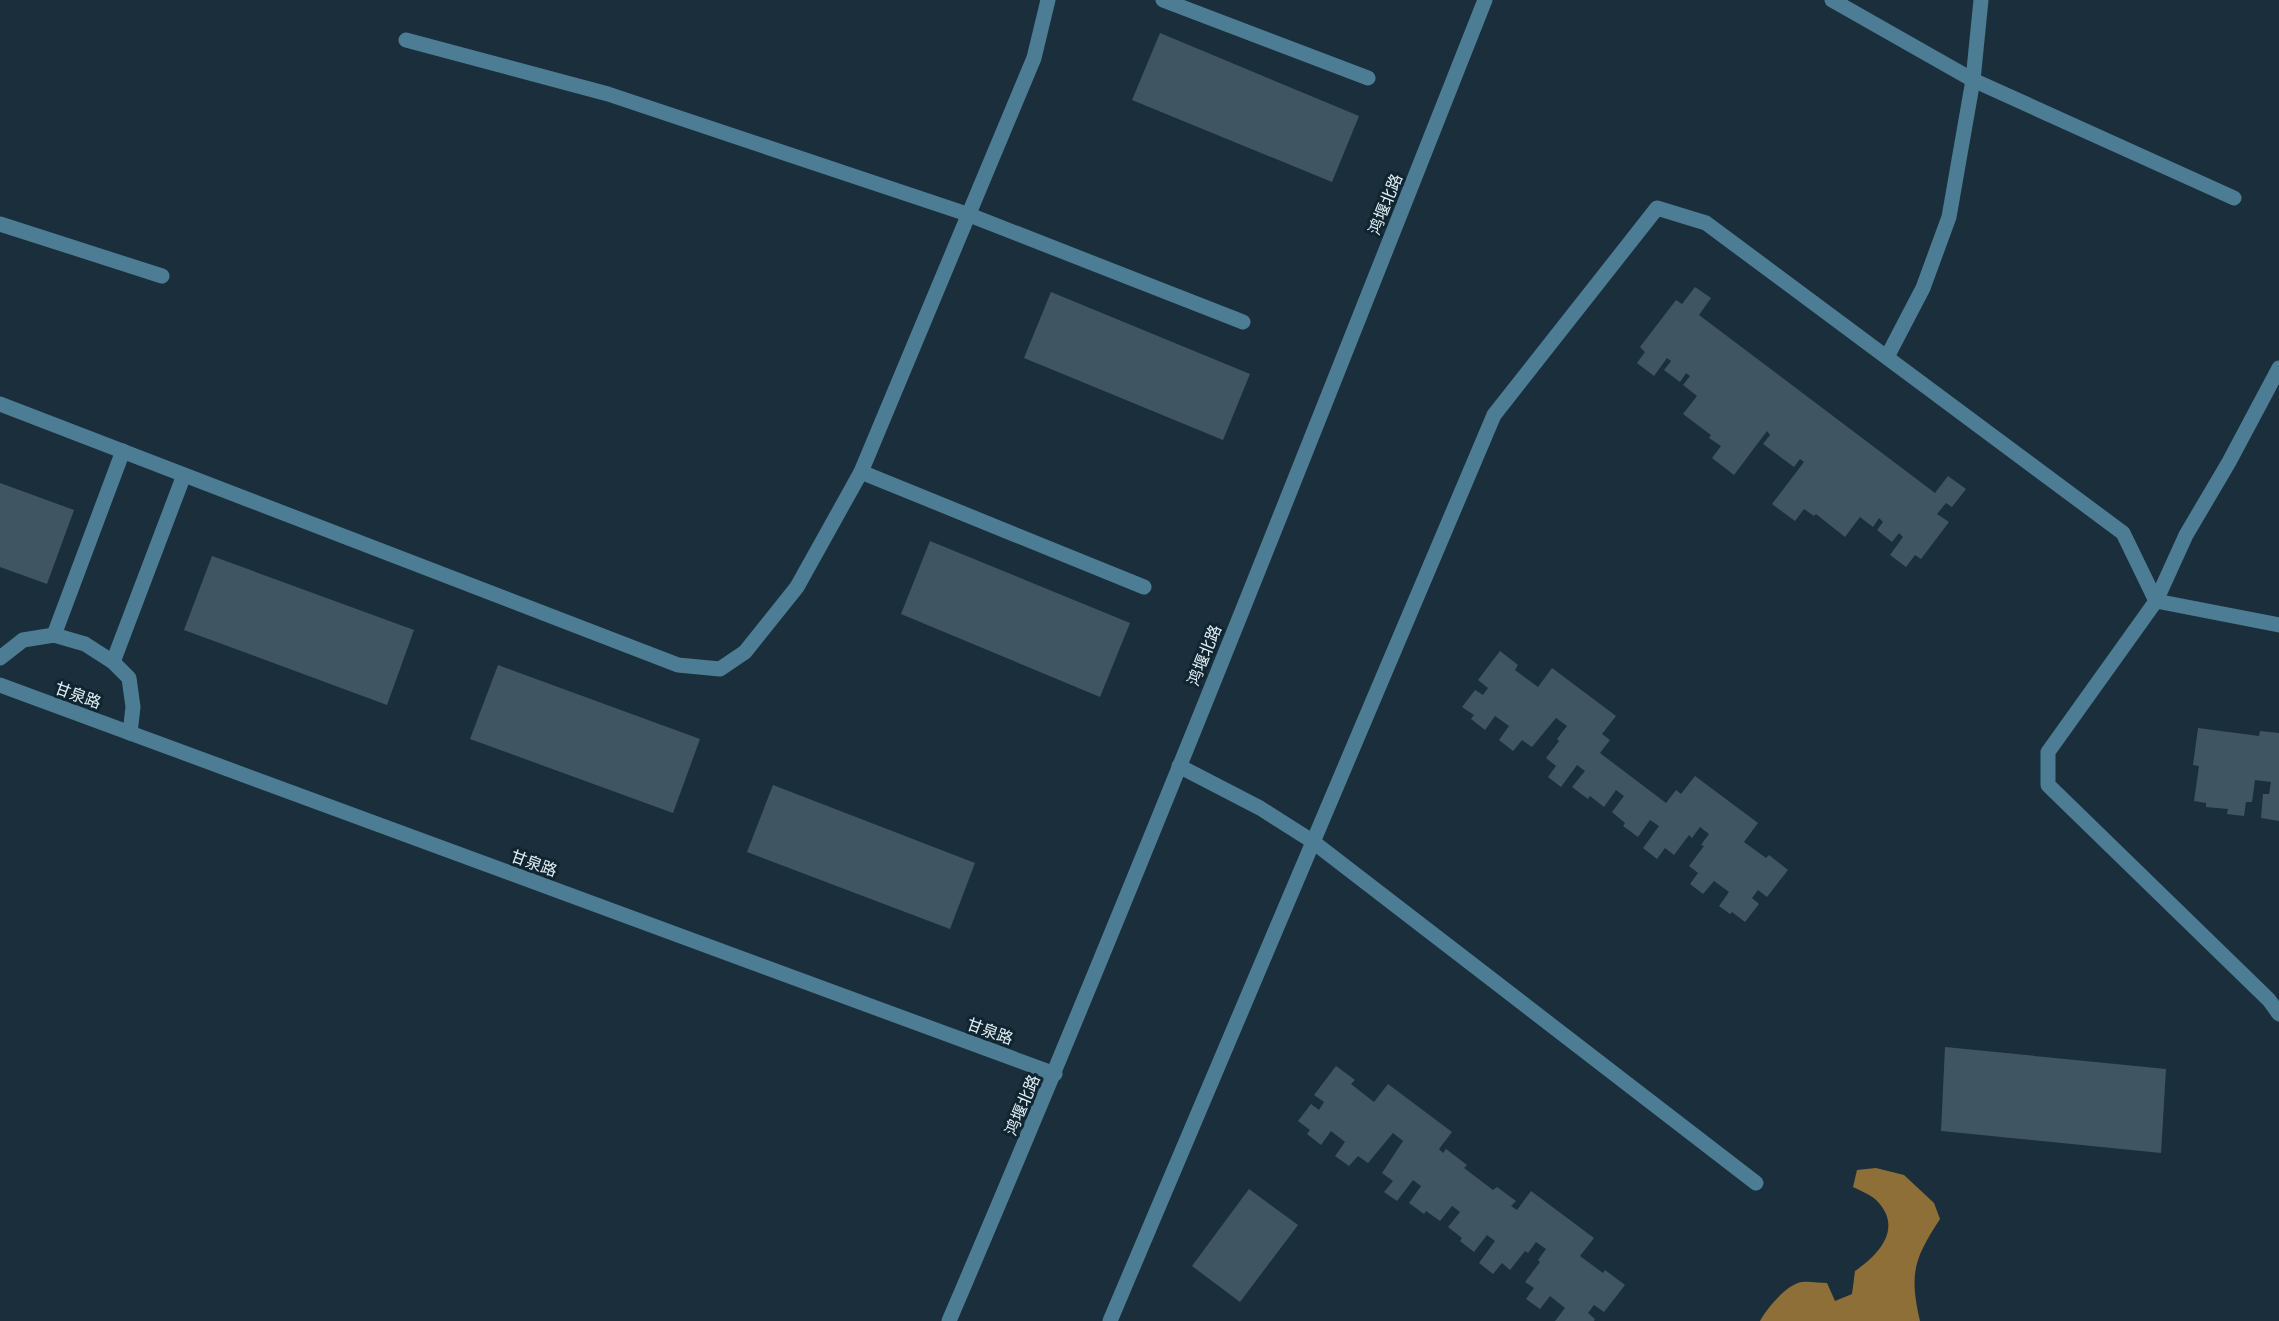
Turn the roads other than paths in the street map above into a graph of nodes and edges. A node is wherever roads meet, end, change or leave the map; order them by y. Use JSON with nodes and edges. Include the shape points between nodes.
{"nodes":[{"id":1,"x":1048,"y":0,"type":"edge"},
{"id":2,"x":1163,"y":0,"type":"edge"},
{"id":3,"x":1485,"y":0,"type":"edge"},
{"id":4,"x":1832,"y":0,"type":"edge"},
{"id":5,"x":1981,"y":0,"type":"edge"},
{"id":6,"x":406,"y":40,"type":"dead end"},
{"id":7,"x":1368,"y":78,"type":"dead end"},
{"id":8,"x":1973,"y":80,"type":"junction"},
{"id":9,"x":2234,"y":198,"type":"dead end"},
{"id":10,"x":967,"y":214,"type":"junction"},
{"id":11,"x":0,"y":224,"type":"edge"},
{"id":12,"x":162,"y":276,"type":"dead end"},
{"id":13,"x":1243,"y":322,"type":"dead end"},
{"id":14,"x":1887,"y":357,"type":"junction"},
{"id":15,"x":2279,"y":368,"type":"edge"},
{"id":16,"x":0,"y":404,"type":"edge"},
{"id":17,"x":123,"y":452,"type":"junction"},
{"id":18,"x":861,"y":472,"type":"junction"},
{"id":19,"x":184,"y":475,"type":"junction"},
{"id":20,"x":1144,"y":588,"type":"dead end"},
{"id":21,"x":2156,"y":601,"type":"junction"},
{"id":22,"x":2279,"y":625,"type":"edge"},
{"id":23,"x":54,"y":635,"type":"junction"},
{"id":24,"x":0,"y":658,"type":"edge"},
{"id":25,"x":113,"y":662,"type":"junction"},
{"id":26,"x":0,"y":685,"type":"edge"},
{"id":27,"x":130,"y":734,"type":"junction"},
{"id":28,"x":1179,"y":766,"type":"junction"},
{"id":29,"x":1312,"y":841,"type":"junction"},
{"id":30,"x":2279,"y":1014,"type":"edge"},
{"id":31,"x":1055,"y":1074,"type":"junction"},
{"id":32,"x":1756,"y":1183,"type":"dead end"},
{"id":33,"x":949,"y":1321,"type":"edge"},
{"id":34,"x":1110,"y":1321,"type":"edge"}],
"edges":[{"from":1,"to":10,"type":"street","via":[[1034,58]]},
{"from":2,"to":7,"type":"street"},
{"from":3,"to":28,"type":"street","name":"鸿堰北路"},
{"from":4,"to":8,"type":"street"},
{"from":5,"to":8,"type":"street"},
{"from":6,"to":10,"type":"street","via":[[608,94]]},
{"from":8,"to":9,"type":"street"},
{"from":8,"to":14,"type":"street","via":[[1949,217],[1923,288]]},
{"from":10,"to":13,"type":"street"},
{"from":10,"to":18,"type":"street"},
{"from":11,"to":12,"type":"street"},
{"from":14,"to":21,"type":"street","via":[[2123,533]]},
{"from":14,"to":29,"type":"street","via":[[1706,223],[1657,208],[1494,415]]},
{"from":15,"to":21,"type":"street","via":[[2186,535]]},
{"from":16,"to":17,"type":"street"},
{"from":17,"to":19,"type":"street"},
{"from":17,"to":23,"type":"street"},
{"from":18,"to":19,"type":"street","via":[[797,587],[745,652],[720,669],[678,665]]},
{"from":18,"to":20,"type":"street"},
{"from":19,"to":25,"type":"street"},
{"from":21,"to":22,"type":"street"},
{"from":21,"to":30,"type":"street","via":[[2048,752],[2048,785]]},
{"from":23,"to":24,"type":"street","via":[[23,640]]},
{"from":23,"to":25,"type":"street","via":[[85,644]]},
{"from":25,"to":27,"type":"street","via":[[129,678],[133,707]]},
{"from":26,"to":27,"type":"street","name":"甘泉路"},
{"from":27,"to":31,"type":"street","name":"甘泉路"},
{"from":28,"to":29,"type":"street","via":[[1260,808]]},
{"from":28,"to":31,"type":"street","name":"鸿堰北路"},
{"from":29,"to":32,"type":"street"},
{"from":29,"to":34,"type":"street"},
{"from":31,"to":33,"type":"street","name":"鸿堰北路"}]}
